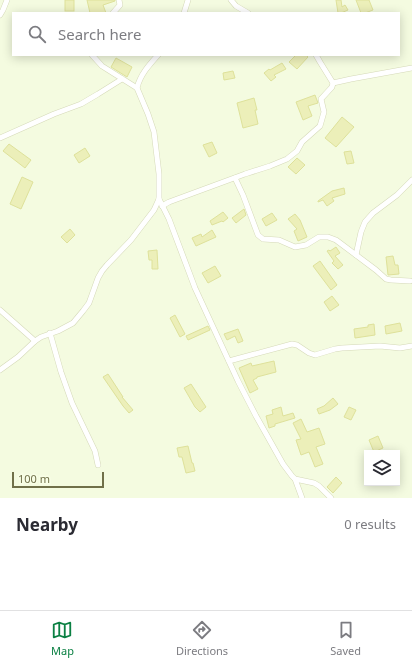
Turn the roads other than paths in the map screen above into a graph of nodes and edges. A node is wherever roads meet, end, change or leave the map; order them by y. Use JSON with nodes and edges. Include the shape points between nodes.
{"nodes":[{"id":1,"x":7,"y":0,"type":"edge"},
{"id":2,"x":119,"y":0,"type":"edge"},
{"id":3,"x":188,"y":0,"type":"edge"},
{"id":4,"x":231,"y":0,"type":"edge"},
{"id":5,"x":114,"y":12,"type":"edge"},
{"id":6,"x":184,"y":12,"type":"edge"},
{"id":7,"x":246,"y":12,"type":"edge"},
{"id":8,"x":0,"y":15,"type":"edge"},
{"id":9,"x":93,"y":56,"type":"edge"},
{"id":10,"x":157,"y":56,"type":"edge"},
{"id":11,"x":317,"y":56,"type":"edge"},
{"id":12,"x":412,"y":68,"type":"edge"},
{"id":13,"x":122,"y":79,"type":"junction"},
{"id":14,"x":333,"y":83,"type":"junction"},
{"id":15,"x":137,"y":88,"type":"junction"},
{"id":16,"x":0,"y":138,"type":"edge"},
{"id":17,"x":235,"y":178,"type":"junction"},
{"id":18,"x":412,"y":180,"type":"edge"},
{"id":19,"x":159,"y":199,"type":"junction"},
{"id":20,"x":162,"y":206,"type":"junction"},
{"id":21,"x":356,"y":255,"type":"junction"},
{"id":22,"x":410,"y":281,"type":"dead end"},
{"id":23,"x":0,"y":310,"type":"edge"},
{"id":24,"x":50,"y":333,"type":"junction"},
{"id":25,"x":35,"y":341,"type":"junction"},
{"id":26,"x":412,"y":346,"type":"edge"},
{"id":27,"x":229,"y":361,"type":"junction"},
{"id":28,"x":0,"y":370,"type":"edge"},
{"id":29,"x":98,"y":464,"type":"dead end"},
{"id":30,"x":296,"y":479,"type":"junction"},
{"id":31,"x":302,"y":498,"type":"edge"},
{"id":32,"x":331,"y":498,"type":"edge"}],
"edges":[{"from":1,"to":8,"type":"street"},
{"from":2,"to":5,"type":"street","via":[[120,5]]},
{"from":3,"to":6,"type":"street"},
{"from":4,"to":7,"type":"street"},
{"from":9,"to":13,"type":"street","via":[[102,66]]},
{"from":10,"to":15,"type":"street","via":[[144,71]]},
{"from":11,"to":14,"type":"street"},
{"from":12,"to":14,"type":"street"},
{"from":13,"to":15,"type":"street"},
{"from":13,"to":16,"type":"street","via":[[81,104]]},
{"from":14,"to":17,"type":"street","via":[[321,99],[324,112],[320,126],[302,142],[297,151],[287,159]]},
{"from":15,"to":19,"type":"street","via":[[154,132]]},
{"from":17,"to":20,"type":"street"},
{"from":17,"to":21,"type":"street","via":[[258,235],[263,239],[279,240],[295,247],[306,245],[319,237],[328,237]]},
{"from":18,"to":21,"type":"street","via":[[364,222]]},
{"from":19,"to":20,"type":"street"},
{"from":19,"to":24,"type":"street","via":[[154,210],[131,240],[102,271],[83,311],[73,323]]},
{"from":20,"to":27,"type":"street","via":[[195,288]]},
{"from":21,"to":22,"type":"street","via":[[386,279]]},
{"from":23,"to":25,"type":"street"},
{"from":24,"to":25,"type":"street"},
{"from":24,"to":29,"type":"street","via":[[76,414],[95,450]]},
{"from":25,"to":28,"type":"street"},
{"from":26,"to":27,"type":"street","via":[[342,348],[315,355],[292,344]]},
{"from":27,"to":30,"type":"street","via":[[283,464]]},
{"from":30,"to":31,"type":"street"},
{"from":30,"to":32,"type":"street","via":[[314,483]]}]}
